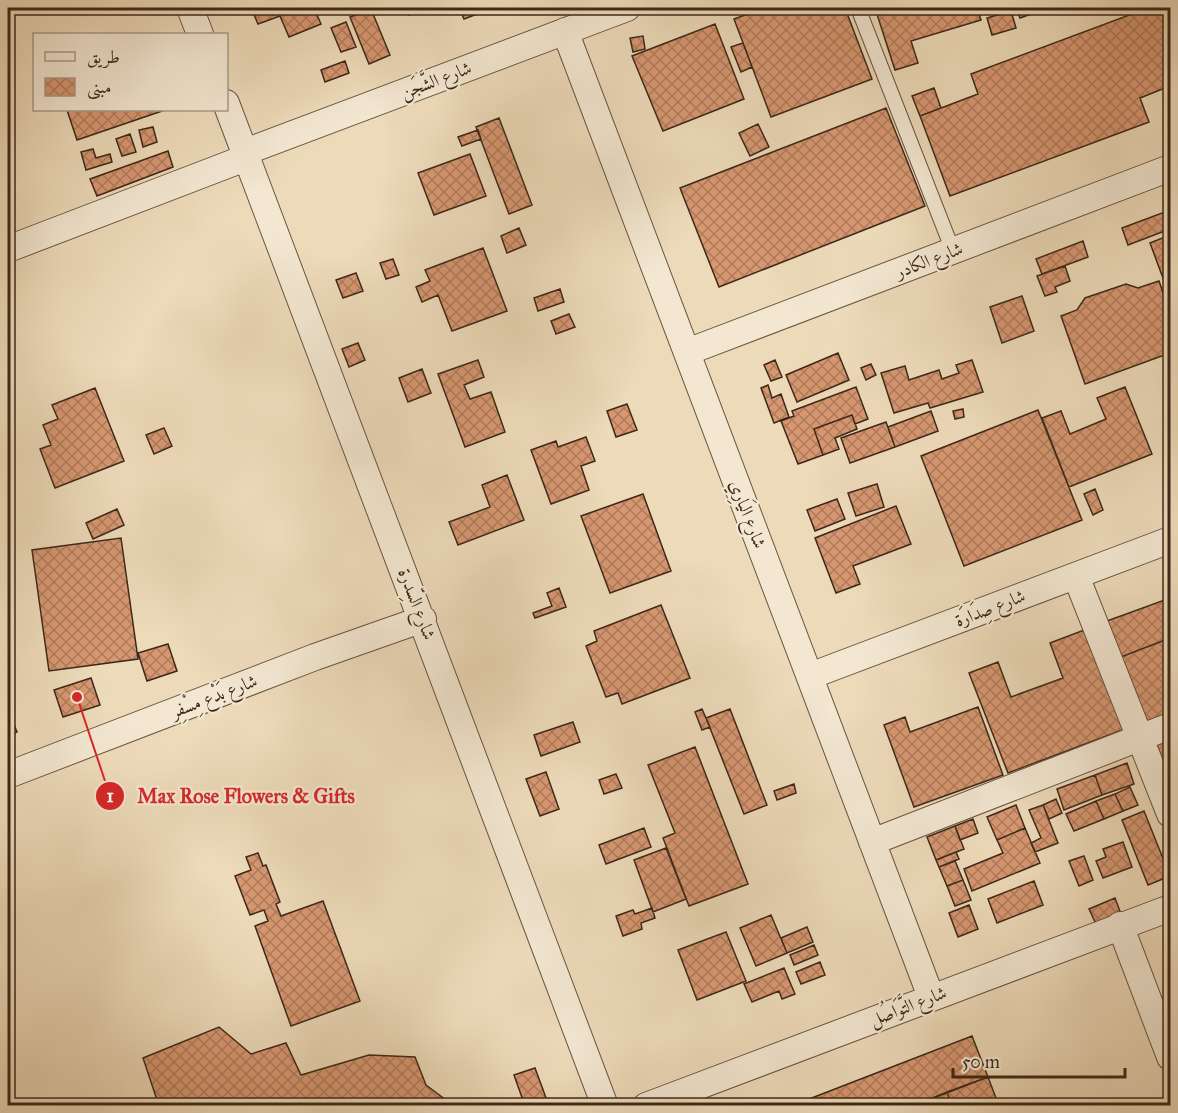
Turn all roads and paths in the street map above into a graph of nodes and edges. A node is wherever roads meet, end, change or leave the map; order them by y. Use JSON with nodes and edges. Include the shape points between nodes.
{"nodes":[{"id":1,"x":190,"y":8,"type":"edge"},
{"id":2,"x":627,"y":8,"type":"edge"},
{"id":3,"x":858,"y":8,"type":"edge"},
{"id":4,"x":565,"y":31,"type":"junction"},
{"id":5,"x":200,"y":33,"type":"edge"},
{"id":6,"x":228,"y":108,"type":"edge"},
{"id":7,"x":247,"y":154,"type":"junction"},
{"id":8,"x":1170,"y":168,"type":"edge"},
{"id":9,"x":8,"y":249,"type":"edge"},
{"id":10,"x":953,"y":251,"type":"junction"},
{"id":11,"x":687,"y":352,"type":"junction"},
{"id":12,"x":1170,"y":540,"type":"edge"},
{"id":13,"x":1076,"y":576,"type":"junction"},
{"id":14,"x":423,"y":620,"type":"junction"},
{"id":15,"x":810,"y":676,"type":"junction"},
{"id":16,"x":1170,"y":726,"type":"edge"},
{"id":17,"x":1140,"y":737,"type":"junction"},
{"id":18,"x":8,"y":775,"type":"edge"},
{"id":19,"x":1170,"y":814,"type":"edge"},
{"id":20,"x":872,"y":842,"type":"junction"},
{"id":21,"x":1170,"y":908,"type":"edge"},
{"id":22,"x":1120,"y":925,"type":"junction"},
{"id":23,"x":931,"y":997,"type":"junction"},
{"id":24,"x":1170,"y":1055,"type":"edge"},
{"id":25,"x":605,"y":1106,"type":"edge"},
{"id":26,"x":646,"y":1106,"type":"edge"}],
"edges":[{"from":1,"to":5,"type":"street"},
{"from":2,"to":4,"type":"street","name":"شارع الشَّجَن"},
{"from":3,"to":10,"type":"lane"},
{"from":4,"to":7,"type":"street","name":"شارع الشَّجَن"},
{"from":4,"to":11,"type":"street","name":"شارع اليَارِي"},
{"from":6,"to":7,"type":"street","name":"شارع السِّدرة"},
{"from":7,"to":9,"type":"street","name":"شارع الشَّجَن"},
{"from":7,"to":14,"type":"street","name":"شارع السِّدرة"},
{"from":8,"to":10,"type":"street","name":"شارع الكادر"},
{"from":10,"to":11,"type":"street","name":"شارع الكادر"},
{"from":11,"to":15,"type":"street","name":"شارع اليَارِي"},
{"from":12,"to":13,"type":"street","name":"شارع صِدَارَة"},
{"from":13,"to":15,"type":"street","name":"شارع صِدَارَة"},
{"from":13,"to":17,"type":"street"},
{"from":14,"to":18,"type":"street","name":"شارع بَدْع مِسْفِر","via":[[315,657]]},
{"from":14,"to":25,"type":"street","name":"شارع السِّدرة"},
{"from":15,"to":20,"type":"street","name":"شارع اليَارِي"},
{"from":16,"to":17,"type":"street"},
{"from":17,"to":19,"type":"street"},
{"from":17,"to":20,"type":"street"},
{"from":20,"to":23,"type":"street","name":"شارع اليَارِي"},
{"from":21,"to":22,"type":"street","name":"شارع التَّوَاصُل"},
{"from":22,"to":23,"type":"street","name":"شارع التَّوَاصُل"},
{"from":22,"to":24,"type":"street"},
{"from":23,"to":26,"type":"street","name":"شارع التَّوَاصُل"}]}
